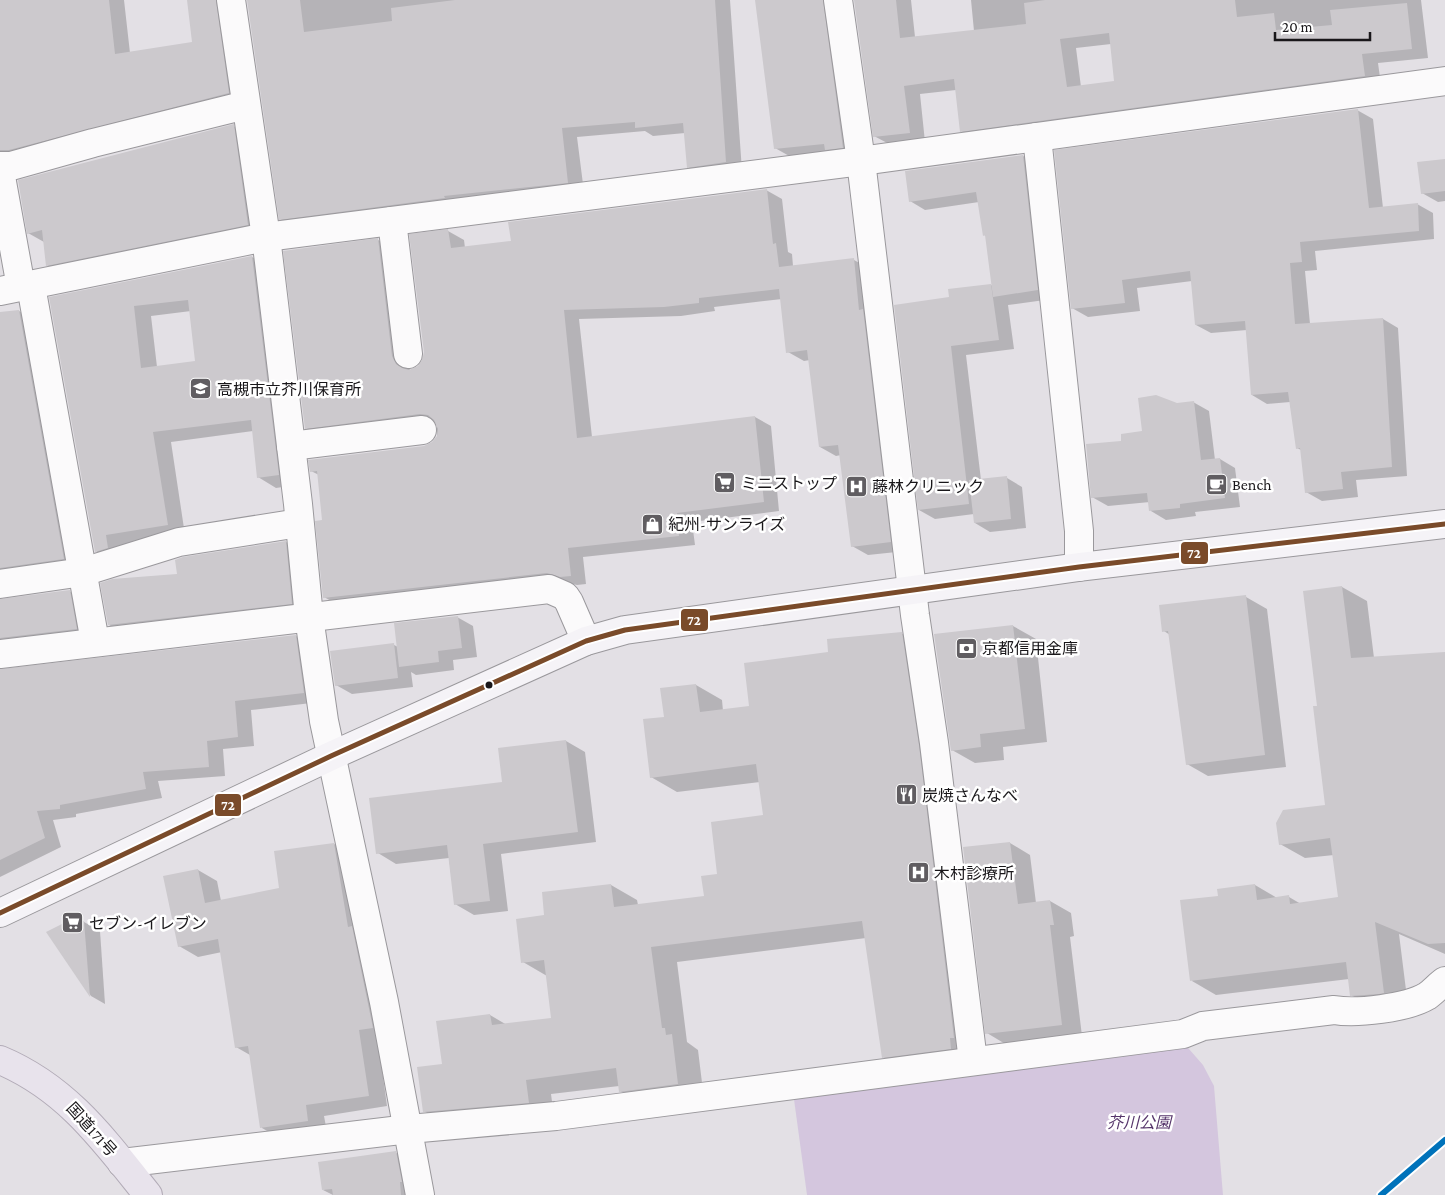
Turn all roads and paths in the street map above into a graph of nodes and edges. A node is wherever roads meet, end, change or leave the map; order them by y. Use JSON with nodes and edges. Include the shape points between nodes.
{"nodes":[{"id":1,"x":231,"y":0,"type":"edge"},
{"id":2,"x":838,"y":0,"type":"edge"},
{"id":3,"x":1445,"y":80,"type":"edge"},
{"id":4,"x":246,"y":105,"type":"junction"},
{"id":5,"x":1037,"y":137,"type":"junction"},
{"id":6,"x":861,"y":161,"type":"junction"},
{"id":7,"x":0,"y":166,"type":"edge"},
{"id":8,"x":0,"y":171,"type":"edge"},
{"id":9,"x":392,"y":221,"type":"junction"},
{"id":10,"x":266,"y":237,"type":"junction"},
{"id":11,"x":17,"y":288,"type":"edge"},
{"id":12,"x":408,"y":354,"type":"dead end"},
{"id":13,"x":422,"y":430,"type":"dead end"},
{"id":14,"x":291,"y":446,"type":"junction"},
{"id":15,"x":299,"y":523,"type":"junction"},
{"id":16,"x":1445,"y":524,"type":"edge"},
{"id":17,"x":1079,"y":567,"type":"junction"},
{"id":18,"x":83,"y":572,"type":"junction"},
{"id":19,"x":0,"y":584,"type":"edge"},
{"id":20,"x":912,"y":589,"type":"junction"},
{"id":21,"x":309,"y":617,"type":"junction"},
{"id":22,"x":586,"y":641,"type":"junction"},
{"id":23,"x":95,"y":642,"type":"junction"},
{"id":24,"x":0,"y":654,"type":"edge"},
{"id":25,"x":331,"y":756,"type":"junction"},
{"id":26,"x":0,"y":913,"type":"edge"},
{"id":27,"x":1445,"y":981,"type":"edge"},
{"id":28,"x":0,"y":1060,"type":"edge"},
{"id":29,"x":973,"y":1061,"type":"junction"},
{"id":30,"x":409,"y":1129,"type":"junction"},
{"id":31,"x":122,"y":1163,"type":"junction"},
{"id":32,"x":148,"y":1195,"type":"edge"},
{"id":33,"x":420,"y":1195,"type":"edge"}],
"edges":[{"from":1,"to":4,"type":"street"},
{"from":2,"to":6,"type":"street"},
{"from":3,"to":5,"type":"street"},
{"from":4,"to":7,"type":"street","via":[[11,166]]},
{"from":4,"to":10,"type":"street"},
{"from":5,"to":6,"type":"street"},
{"from":5,"to":17,"type":"street","via":[[1079,531]]},
{"from":6,"to":9,"type":"street"},
{"from":6,"to":20,"type":"street"},
{"from":8,"to":11,"type":"street"},
{"from":9,"to":10,"type":"street"},
{"from":9,"to":12,"type":"street"},
{"from":10,"to":11,"type":"street"},
{"from":10,"to":14,"type":"street"},
{"from":11,"to":18,"type":"street"},
{"from":13,"to":14,"type":"street"},
{"from":14,"to":15,"type":"street"},
{"from":15,"to":18,"type":"street","via":[[179,542]]},
{"from":15,"to":21,"type":"street"},
{"from":16,"to":17,"type":"street"},
{"from":17,"to":20,"type":"street"},
{"from":18,"to":19,"type":"street"},
{"from":18,"to":23,"type":"street"},
{"from":20,"to":22,"type":"street","via":[[624,630]]},
{"from":20,"to":29,"type":"street"},
{"from":21,"to":22,"type":"street","via":[[549,589],[565,596]]},
{"from":21,"to":23,"type":"street"},
{"from":21,"to":25,"type":"street"},
{"from":22,"to":25,"type":"street"},
{"from":23,"to":24,"type":"street"},
{"from":25,"to":26,"type":"street"},
{"from":25,"to":30,"type":"street"},
{"from":27,"to":29,"type":"street","via":[[1426,996],[1350,1013],[1334,1010],[1212,1025],[1183,1034]]},
{"from":28,"to":31,"type":"highway","name":"国道171号","via":[[37,1079],[62,1097],[85,1118]]},
{"from":29,"to":30,"type":"street","via":[[556,1116]]},
{"from":30,"to":31,"type":"street"},
{"from":30,"to":33,"type":"street"},
{"from":31,"to":32,"type":"highway","name":"国道171号"}]}
